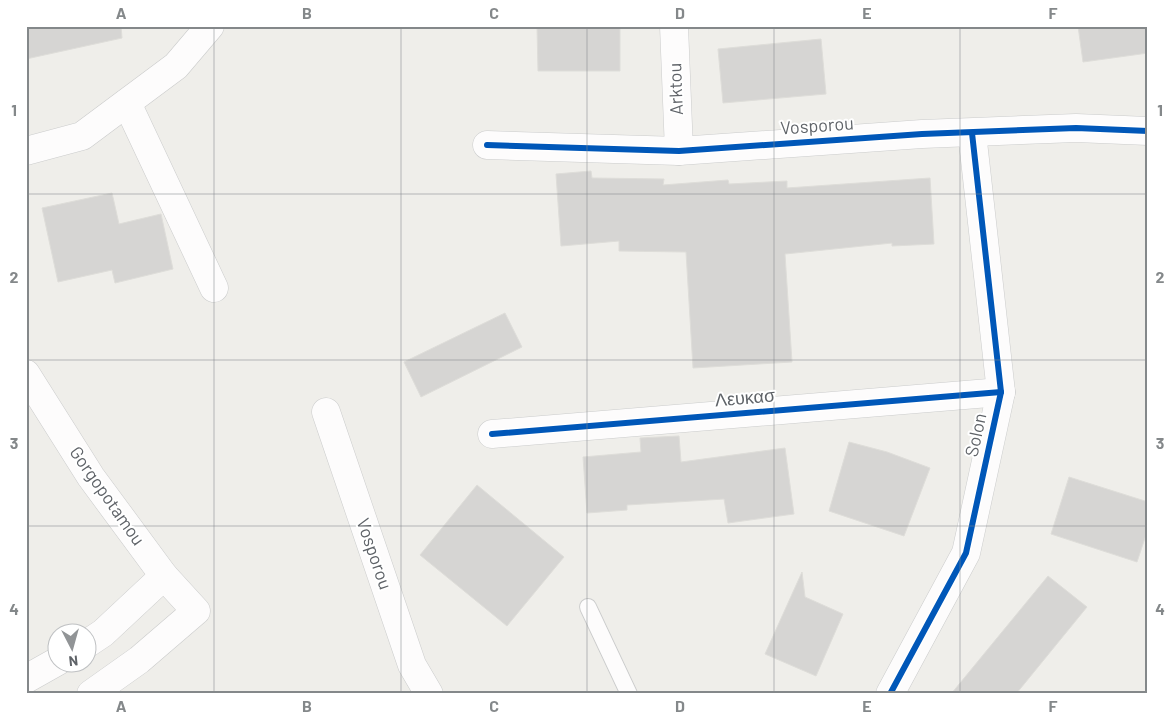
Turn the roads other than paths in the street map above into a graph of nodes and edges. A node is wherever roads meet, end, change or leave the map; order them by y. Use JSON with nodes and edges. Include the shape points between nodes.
{"nodes":[{"id":1,"x":210,"y":26,"type":"edge"},
{"id":2,"x":674,"y":26,"type":"edge"},
{"id":3,"x":127,"y":103,"type":"junction"},
{"id":4,"x":1148,"y":130,"type":"edge"},
{"id":5,"x":972,"y":133,"type":"junction"},
{"id":6,"x":488,"y":145,"type":"dead end"},
{"id":7,"x":26,"y":151,"type":"edge"},
{"id":8,"x":678,"y":151,"type":"junction"},
{"id":9,"x":214,"y":288,"type":"dead end"},
{"id":10,"x":26,"y":374,"type":"edge"},
{"id":11,"x":1001,"y":392,"type":"junction"},
{"id":12,"x":326,"y":412,"type":"dead end"},
{"id":13,"x":492,"y":434,"type":"dead end"},
{"id":14,"x":164,"y":576,"type":"junction"},
{"id":15,"x":588,"y":607,"type":"dead end"},
{"id":16,"x":98,"y":636,"type":"edge"},
{"id":17,"x":48,"y":667,"type":"edge"},
{"id":18,"x":26,"y":679,"type":"edge"},
{"id":19,"x":91,"y":694,"type":"edge"},
{"id":20,"x":429,"y":694,"type":"edge"},
{"id":21,"x":629,"y":694,"type":"edge"},
{"id":22,"x":890,"y":694,"type":"edge"}],
"edges":[{"from":1,"to":3,"type":"street","via":[[176,66]]},
{"from":2,"to":8,"type":"street","name":"Arktou"},
{"from":3,"to":7,"type":"street","via":[[82,136]]},
{"from":3,"to":9,"type":"street"},
{"from":4,"to":5,"type":"street","name":"Vosporou","via":[[1076,128]]},
{"from":5,"to":8,"type":"street","name":"Vosporou"},
{"from":5,"to":11,"type":"street","name":"Solon"},
{"from":6,"to":8,"type":"street","name":"Vosporou"},
{"from":10,"to":14,"type":"street","name":"Gorgopotamou","via":[[91,476]]},
{"from":11,"to":13,"type":"street","name":"Λευκασ"},
{"from":11,"to":22,"type":"street","name":"Solon","via":[[966,553]]},
{"from":12,"to":20,"type":"street","name":"Vosporou","via":[[412,666]]},
{"from":14,"to":16,"type":"street"},
{"from":14,"to":19,"type":"street","name":"Gorgopotamou","via":[[196,611],[139,660]]},
{"from":15,"to":21,"type":"lane"},
{"from":17,"to":18,"type":"street"}]}
